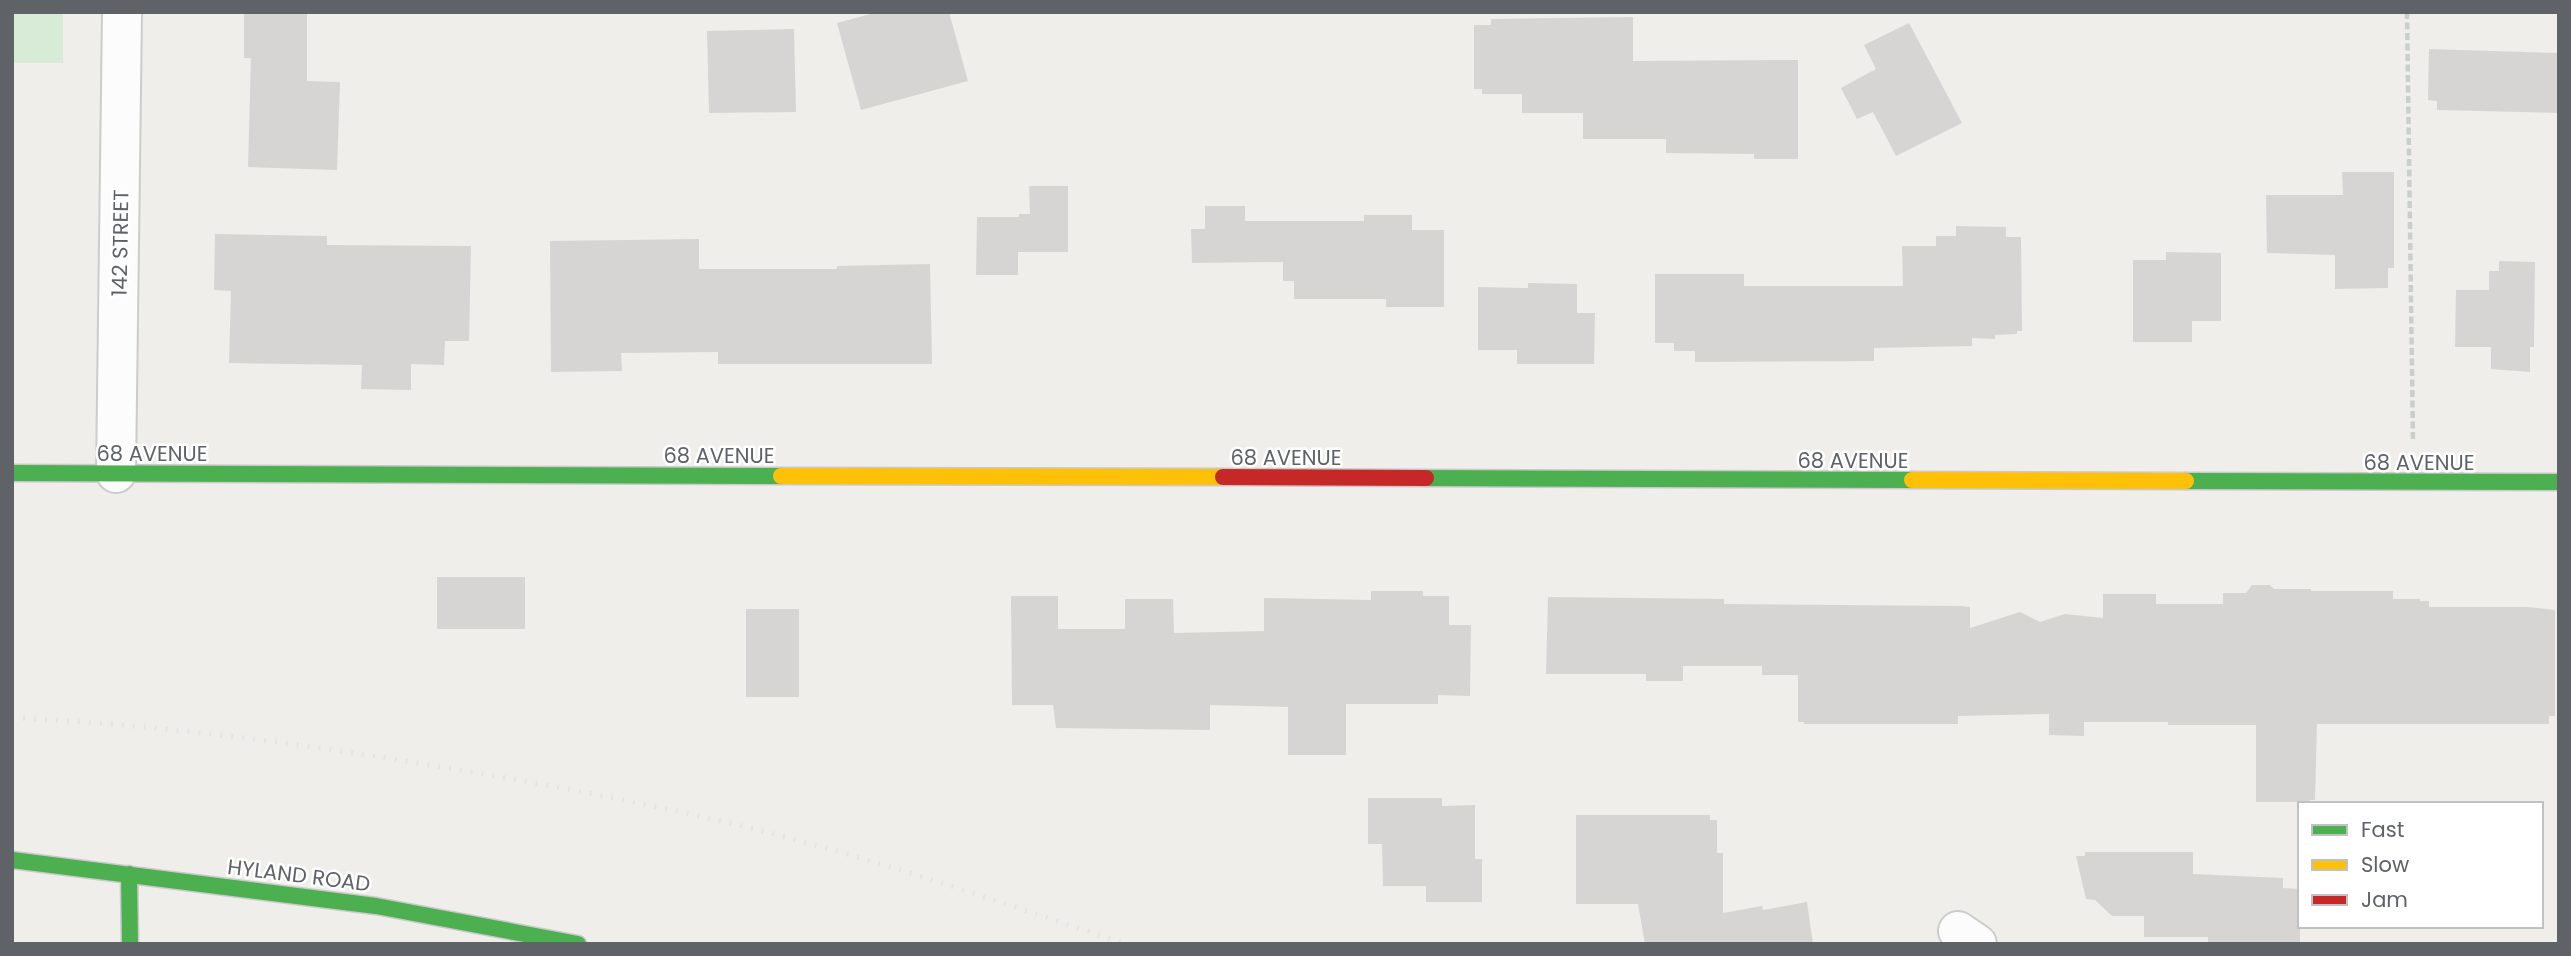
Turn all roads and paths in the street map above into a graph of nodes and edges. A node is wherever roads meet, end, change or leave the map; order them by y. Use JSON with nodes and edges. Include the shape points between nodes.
{"nodes":[{"id":1,"x":122,"y":12,"type":"edge"},
{"id":2,"x":2407,"y":12,"type":"edge"},
{"id":3,"x":2413,"y":449,"type":"dead end"},
{"id":4,"x":12,"y":473,"type":"edge"},
{"id":5,"x":116,"y":473,"type":"junction"},
{"id":6,"x":2559,"y":482,"type":"edge"},
{"id":7,"x":12,"y":860,"type":"edge"},
{"id":8,"x":129,"y":874,"type":"junction"},
{"id":9,"x":130,"y":944,"type":"edge"},
{"id":10,"x":578,"y":944,"type":"edge"}],
"edges":[{"from":1,"to":5,"type":"street","name":"142 STREET"},
{"from":2,"to":3,"type":"path"},
{"from":4,"to":5,"type":"street","name":"68 AVENUE"},
{"from":5,"to":6,"type":"street","name":"68 AVENUE"},
{"from":7,"to":8,"type":"street","name":"HYLAND ROAD"},
{"from":8,"to":9,"type":"street"},
{"from":8,"to":10,"type":"street","name":"HYLAND ROAD","via":[[376,906]]}]}
